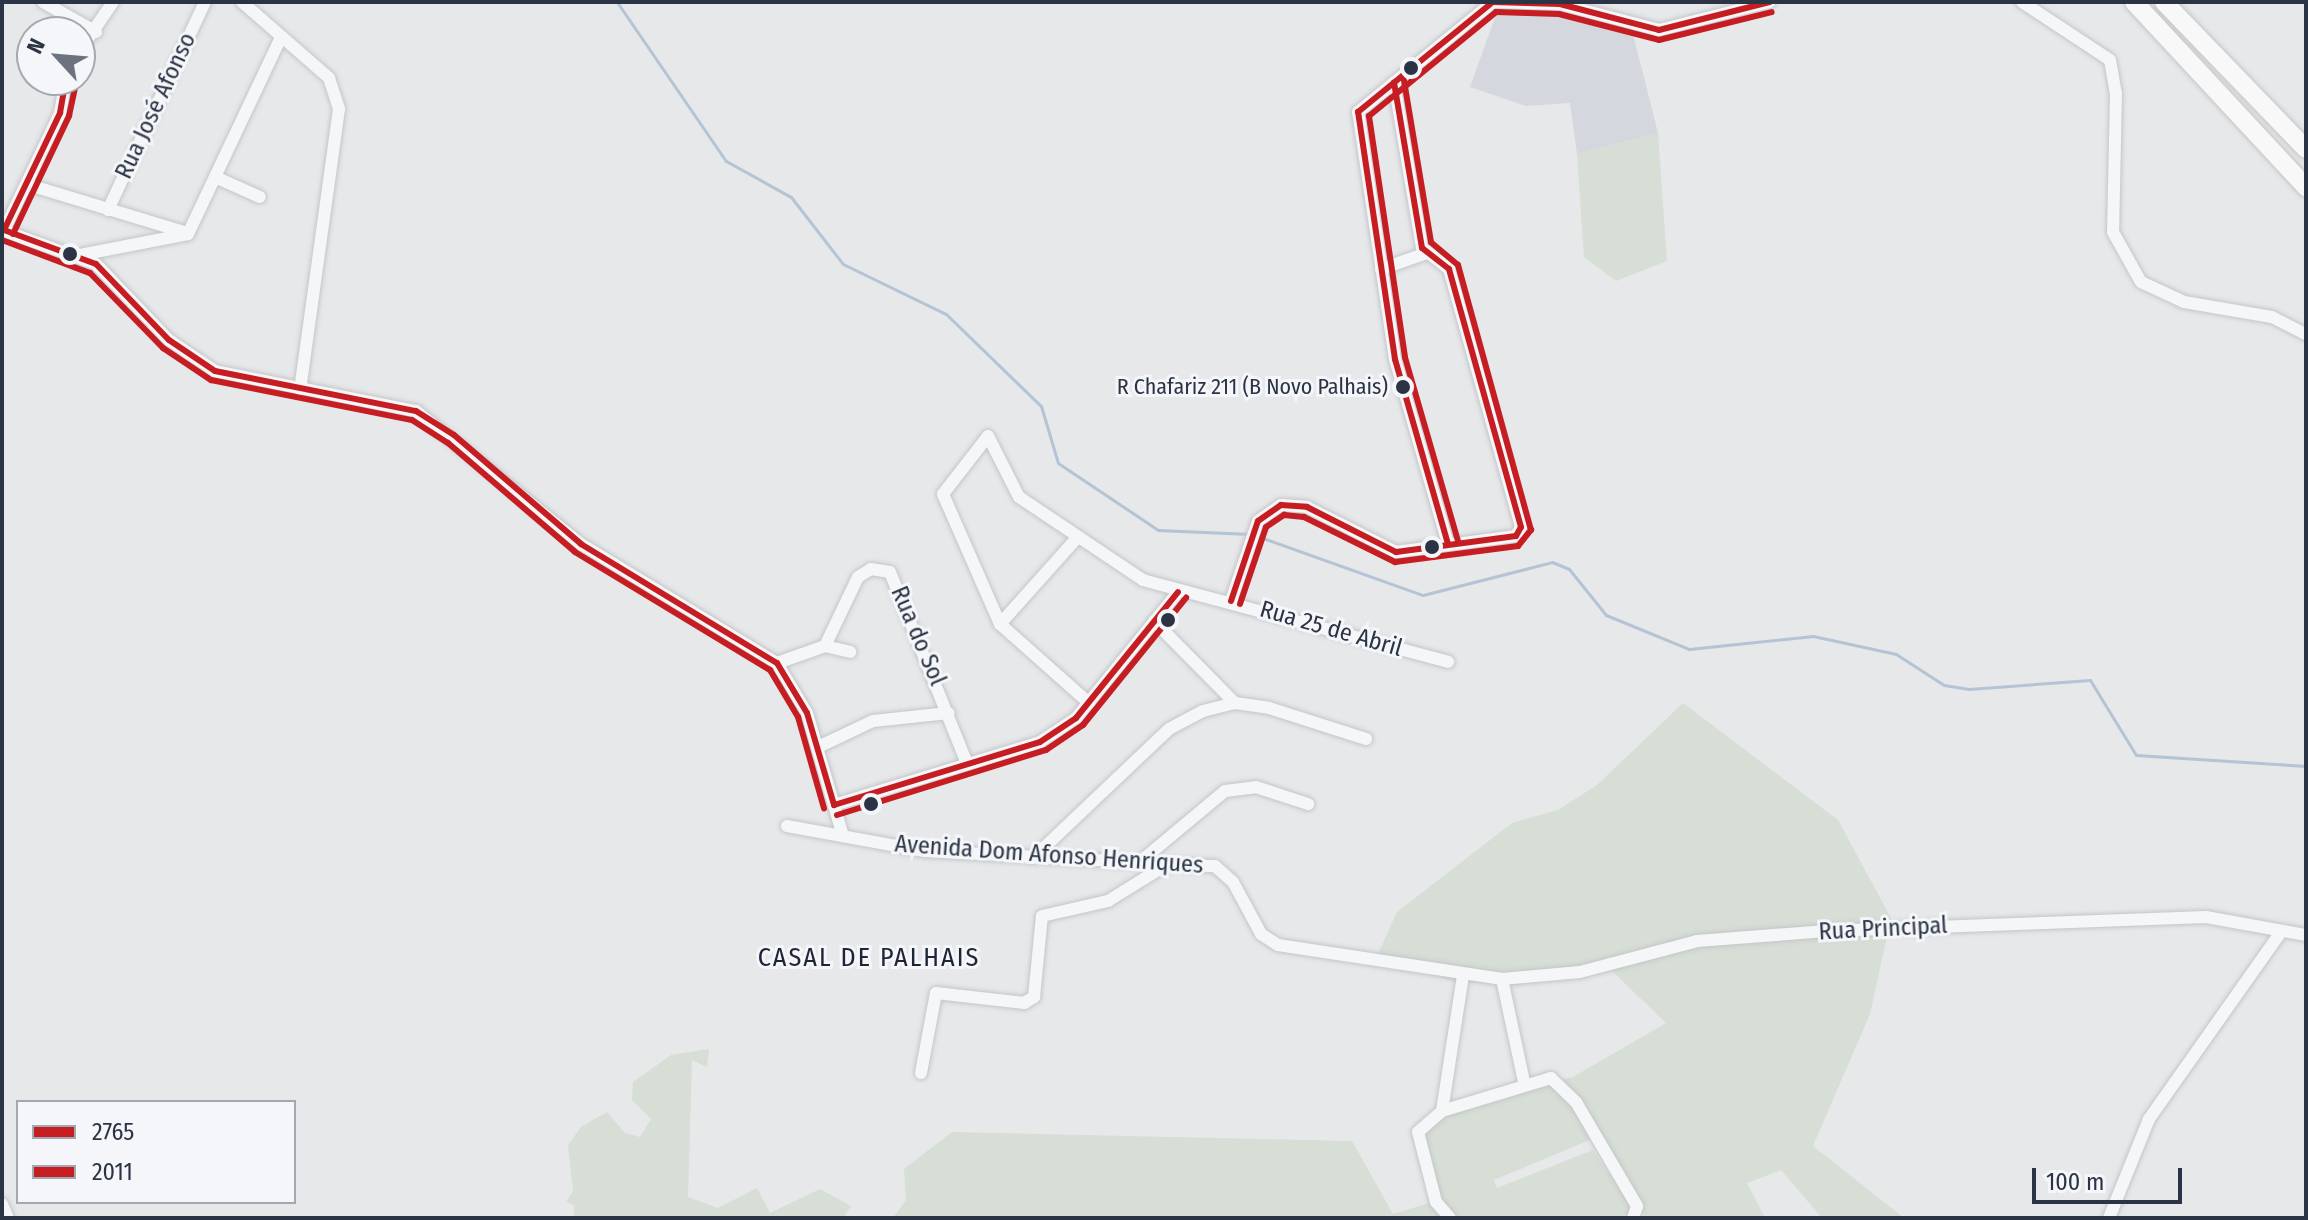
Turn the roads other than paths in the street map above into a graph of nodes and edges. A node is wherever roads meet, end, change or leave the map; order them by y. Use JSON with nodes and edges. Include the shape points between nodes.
{"nodes":[{"id":1,"x":43,"y":2,"type":"edge"},
{"id":2,"x":113,"y":2,"type":"edge"},
{"id":3,"x":205,"y":2,"type":"edge"},
{"id":4,"x":242,"y":2,"type":"edge"},
{"id":5,"x":1770,"y":2,"type":"edge"},
{"id":6,"x":2022,"y":2,"type":"edge"},
{"id":7,"x":2134,"y":2,"type":"edge"},
{"id":8,"x":2164,"y":2,"type":"edge"},
{"id":9,"x":68,"y":16,"type":"edge"},
{"id":10,"x":96,"y":32,"type":"edge"},
{"id":11,"x":281,"y":37,"type":"junction"},
{"id":12,"x":1394,"y":82,"type":"junction"},
{"id":13,"x":63,"y":96,"type":"edge"},
{"id":14,"x":2306,"y":149,"type":"edge"},
{"id":15,"x":215,"y":177,"type":"junction"},
{"id":16,"x":26,"y":184,"type":"junction"},
{"id":17,"x":2306,"y":187,"type":"edge"},
{"id":18,"x":260,"y":197,"type":"dead end"},
{"id":19,"x":108,"y":210,"type":"junction"},
{"id":20,"x":3,"y":230,"type":"edge"},
{"id":21,"x":188,"y":234,"type":"junction"},
{"id":22,"x":1427,"y":253,"type":"junction"},
{"id":23,"x":80,"y":255,"type":"junction"},
{"id":24,"x":1381,"y":269,"type":"junction"},
{"id":25,"x":2306,"y":334,"type":"edge"},
{"id":26,"x":300,"y":389,"type":"junction"},
{"id":27,"x":1076,"y":539,"type":"junction"},
{"id":28,"x":1448,"y":544,"type":"junction"},
{"id":29,"x":1178,"y":592,"type":"junction"},
{"id":30,"x":1231,"y":601,"type":"junction"},
{"id":31,"x":1154,"y":621,"type":"junction"},
{"id":32,"x":1000,"y":624,"type":"junction"},
{"id":33,"x":825,"y":646,"type":"junction"},
{"id":34,"x":850,"y":652,"type":"dead end"},
{"id":35,"x":1448,"y":662,"type":"dead end"},
{"id":36,"x":777,"y":663,"type":"junction"},
{"id":37,"x":1219,"y":685,"type":"junction"},
{"id":38,"x":1089,"y":703,"type":"junction"},
{"id":39,"x":1235,"y":703,"type":"junction"},
{"id":40,"x":1203,"y":711,"type":"junction"},
{"id":41,"x":949,"y":713,"type":"junction"},
{"id":42,"x":1366,"y":739,"type":"dead end"},
{"id":43,"x":818,"y":747,"type":"junction"},
{"id":44,"x":967,"y":764,"type":"junction"},
{"id":45,"x":1308,"y":804,"type":"dead end"},
{"id":46,"x":834,"y":805,"type":"junction"},
{"id":47,"x":787,"y":826,"type":"dead end"},
{"id":48,"x":843,"y":836,"type":"junction"},
{"id":49,"x":1033,"y":858,"type":"junction"},
{"id":50,"x":1141,"y":861,"type":"junction"},
{"id":51,"x":1166,"y":865,"type":"junction"},
{"id":52,"x":1139,"y":881,"type":"junction"},
{"id":53,"x":2281,"y":932,"type":"junction"},
{"id":54,"x":2306,"y":935,"type":"edge"},
{"id":55,"x":1463,"y":976,"type":"junction"},
{"id":56,"x":1502,"y":979,"type":"junction"},
{"id":57,"x":921,"y":1073,"type":"dead end"},
{"id":58,"x":1524,"y":1082,"type":"junction"},
{"id":59,"x":1442,"y":1111,"type":"junction"},
{"id":60,"x":2,"y":1204,"type":"edge"},
{"id":61,"x":1635,"y":1216,"type":"edge"},
{"id":62,"x":8,"y":1218,"type":"edge"},
{"id":63,"x":1450,"y":1218,"type":"edge"},
{"id":64,"x":2109,"y":1218,"type":"edge"}],
"edges":[{"from":1,"to":9,"type":"street"},
{"from":2,"to":10,"type":"street"},
{"from":3,"to":19,"type":"street","name":"Rua José Afonso"},
{"from":4,"to":11,"type":"street"},
{"from":5,"to":12,"type":"street","via":[[1659,30],[1560,4],[1493,2]]},
{"from":6,"to":25,"type":"street","via":[[2110,60],[2116,93],[2113,232],[2141,282],[2184,302],[2272,317]]},
{"from":7,"to":17,"type":"highway","via":[[2217,99]]},
{"from":8,"to":14,"type":"highway"},
{"from":11,"to":15,"type":"street"},
{"from":11,"to":26,"type":"street","via":[[329,78],[340,122]]},
{"from":12,"to":22,"type":"street"},
{"from":12,"to":24,"type":"street","via":[[1357,119]]},
{"from":13,"to":16,"type":"street"},
{"from":15,"to":18,"type":"street"},
{"from":15,"to":21,"type":"street"},
{"from":16,"to":19,"type":"street"},
{"from":16,"to":20,"type":"street"},
{"from":19,"to":21,"type":"street"},
{"from":20,"to":23,"type":"street"},
{"from":21,"to":23,"type":"street"},
{"from":22,"to":24,"type":"street"},
{"from":22,"to":28,"type":"street","via":[[1449,269],[1521,527],[1516,536]]},
{"from":23,"to":26,"type":"street","via":[[183,352],[215,371]]},
{"from":24,"to":28,"type":"street","via":[[1395,359]]},
{"from":26,"to":36,"type":"street","via":[[416,411],[581,544]]},
{"from":27,"to":29,"type":"street","name":"Rua 25 de Abril","via":[[1115,566]]},
{"from":27,"to":32,"type":"street"},
{"from":27,"to":32,"type":"street","name":"Rua 25 de Abril","via":[[1010,487],[993,437],[942,489]]},
{"from":28,"to":30,"type":"street","via":[[1396,552],[1294,505],[1269,510],[1253,535]]},
{"from":29,"to":30,"type":"street","name":"Rua 25 de Abril"},
{"from":29,"to":31,"type":"street"},
{"from":30,"to":35,"type":"street","name":"Rua 25 de Abril"},
{"from":31,"to":37,"type":"street"},
{"from":31,"to":38,"type":"street"},
{"from":32,"to":38,"type":"street"},
{"from":33,"to":34,"type":"street"},
{"from":33,"to":36,"type":"street"},
{"from":33,"to":41,"type":"street","name":"Rua do Sol","via":[[858,577],[871,569],[890,572]]},
{"from":36,"to":43,"type":"street"},
{"from":37,"to":39,"type":"street"},
{"from":37,"to":40,"type":"street"},
{"from":38,"to":44,"type":"street","via":[[1040,742]]},
{"from":39,"to":40,"type":"street"},
{"from":39,"to":42,"type":"street"},
{"from":40,"to":49,"type":"street","via":[[1169,729]]},
{"from":41,"to":43,"type":"street","via":[[873,721]]},
{"from":41,"to":44,"type":"street","name":"Rua do Sol"},
{"from":43,"to":46,"type":"street"},
{"from":44,"to":46,"type":"street"},
{"from":45,"to":50,"type":"street","via":[[1256,787],[1225,791]]},
{"from":46,"to":48,"type":"street"},
{"from":47,"to":48,"type":"street","name":"Avenida Dom Afonso Henriques"},
{"from":48,"to":49,"type":"street","name":"Avenida Dom Afonso Henriques","via":[[925,851]]},
{"from":49,"to":50,"type":"street","name":"Avenida Dom Afonso Henriques"},
{"from":50,"to":51,"type":"street","name":"Avenida Dom Afonso Henriques"},
{"from":50,"to":52,"type":"street"},
{"from":51,"to":52,"type":"street"},
{"from":51,"to":55,"type":"street","name":"Avenida Dom Afonso Henriques","via":[[1215,866],[1233,882],[1261,934],[1278,945]]},
{"from":52,"to":57,"type":"street","via":[[1108,901],[1042,916],[1034,997],[1024,1003],[936,993]]},
{"from":53,"to":54,"type":"street","name":"Rua Principal"},
{"from":53,"to":56,"type":"street","name":"Rua Principal","via":[[2206,917],[1827,931],[1697,941],[1580,972]]},
{"from":53,"to":64,"type":"street","via":[[2149,1119]]},
{"from":55,"to":56,"type":"street","name":"Rua Principal"},
{"from":55,"to":59,"type":"street"},
{"from":56,"to":58,"type":"street"},
{"from":58,"to":59,"type":"street"},
{"from":58,"to":61,"type":"street","via":[[1551,1078],[1564,1088]]},
{"from":59,"to":63,"type":"street","via":[[1418,1132],[1436,1202]]},
{"from":60,"to":62,"type":"street"}]}
